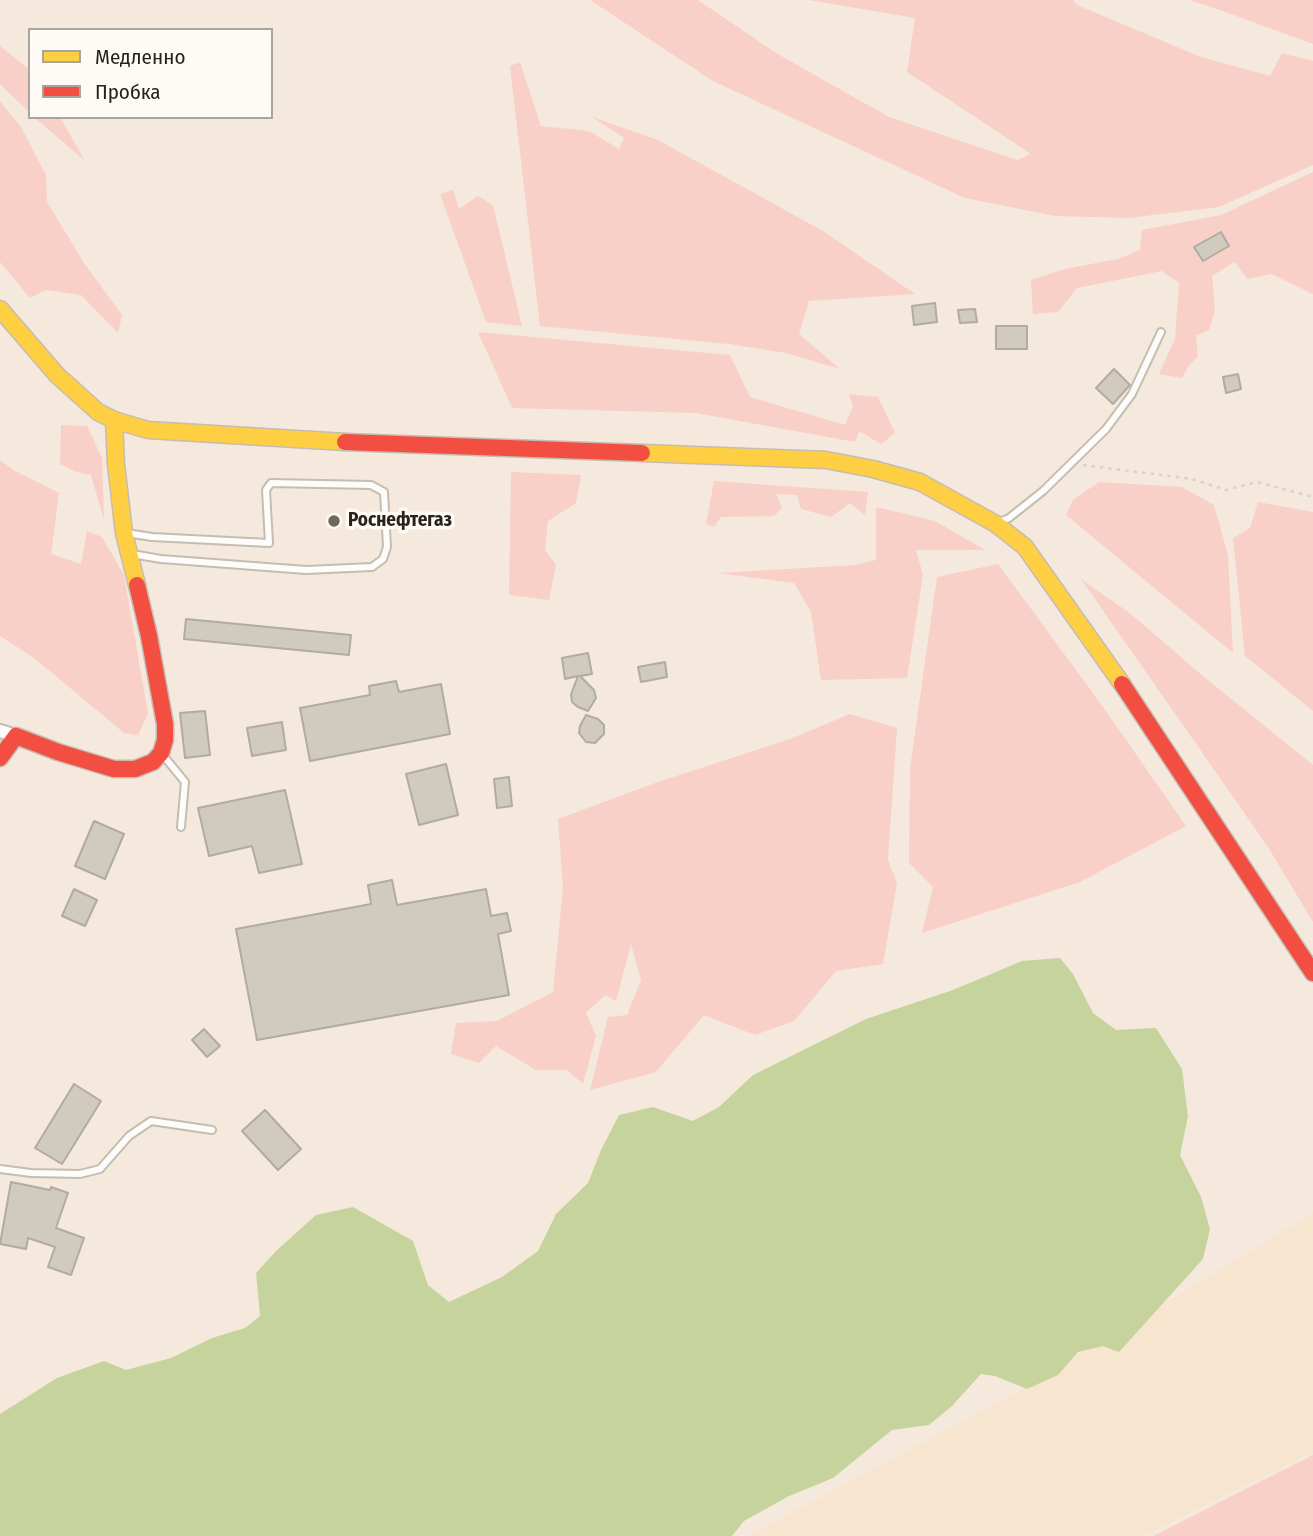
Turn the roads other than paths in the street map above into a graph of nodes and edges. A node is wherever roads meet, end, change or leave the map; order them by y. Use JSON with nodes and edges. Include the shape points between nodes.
{"nodes":[{"id":1,"x":0,"y":309,"type":"edge"},
{"id":2,"x":1161,"y":332,"type":"dead end"},
{"id":3,"x":114,"y":421,"type":"junction"},
{"id":4,"x":996,"y":524,"type":"junction"},
{"id":5,"x":124,"y":533,"type":"junction"},
{"id":6,"x":128,"y":553,"type":"junction"},
{"id":7,"x":8,"y":734,"type":"edge"},
{"id":8,"x":161,"y":753,"type":"junction"},
{"id":9,"x":0,"y":758,"type":"edge"},
{"id":10,"x":181,"y":827,"type":"dead end"},
{"id":11,"x":1313,"y":973,"type":"edge"},
{"id":12,"x":212,"y":1130,"type":"dead end"},
{"id":13,"x":0,"y":1169,"type":"edge"}],
"edges":[{"from":1,"to":3,"type":"main road","via":[[57,375]]},
{"from":2,"to":4,"type":"lane","via":[[1132,394],[1106,429],[1073,464]]},
{"from":3,"to":4,"type":"main road","via":[[148,430],[305,441],[826,460],[920,482]]},
{"from":3,"to":5,"type":"main road"},
{"from":4,"to":11,"type":"main road","via":[[1025,547],[1090,636]]},
{"from":5,"to":6,"type":"main road"},
{"from":5,"to":6,"type":"lane","via":[[269,543],[266,490],[271,483],[370,485],[384,492],[387,547],[383,559],[372,567],[306,570]]},
{"from":6,"to":8,"type":"main road","via":[[165,724]]},
{"from":7,"to":8,"type":"main road","via":[[114,769],[135,769]]},
{"from":7,"to":9,"type":"main road"},
{"from":8,"to":10,"type":"lane","via":[[185,782]]},
{"from":12,"to":13,"type":"lane","via":[[151,1121],[129,1136],[100,1169],[80,1174]]}]}
